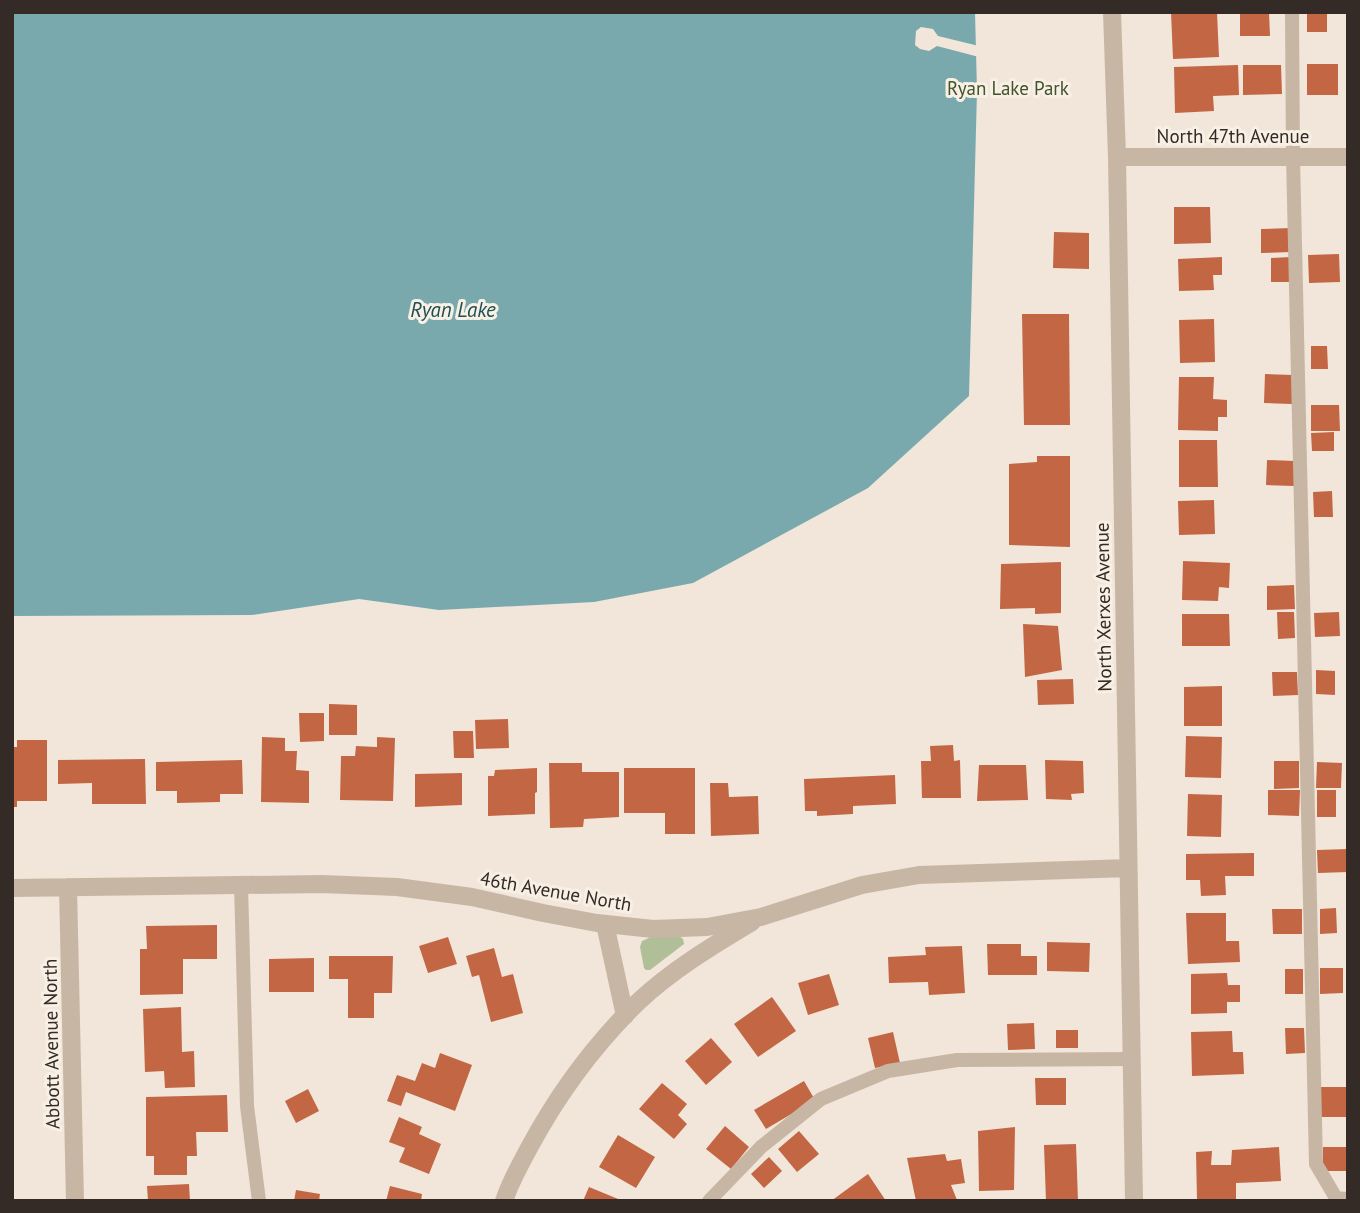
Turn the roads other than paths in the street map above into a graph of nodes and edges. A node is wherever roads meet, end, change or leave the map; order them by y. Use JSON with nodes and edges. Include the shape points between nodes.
{"nodes":[{"id":1,"x":1112,"y":12,"type":"edge"},
{"id":2,"x":1292,"y":12,"type":"edge"},
{"id":3,"x":1117,"y":157,"type":"junction"},
{"id":4,"x":1293,"y":157,"type":"junction"},
{"id":5,"x":1348,"y":157,"type":"edge"},
{"id":6,"x":1128,"y":868,"type":"junction"},
{"id":7,"x":241,"y":885,"type":"junction"},
{"id":8,"x":68,"y":887,"type":"junction"},
{"id":9,"x":12,"y":888,"type":"edge"},
{"id":10,"x":761,"y":917,"type":"junction"},
{"id":11,"x":605,"y":924,"type":"junction"},
{"id":12,"x":625,"y":1016,"type":"junction"},
{"id":13,"x":1131,"y":1059,"type":"junction"},
{"id":14,"x":1348,"y":1199,"type":"edge"},
{"id":15,"x":75,"y":1201,"type":"edge"},
{"id":16,"x":259,"y":1201,"type":"edge"},
{"id":17,"x":504,"y":1201,"type":"edge"},
{"id":18,"x":709,"y":1201,"type":"edge"},
{"id":19,"x":1134,"y":1201,"type":"edge"}],
"edges":[{"from":1,"to":3,"type":"street","name":"North Xerxes Avenue"},
{"from":2,"to":4,"type":"lane"},
{"from":3,"to":4,"type":"street","name":"North 47th Avenue"},
{"from":3,"to":6,"type":"street","name":"North Xerxes Avenue"},
{"from":4,"to":5,"type":"street","name":"North 47th Avenue"},
{"from":4,"to":14,"type":"lane","via":[[1316,1164],[1336,1198]]},
{"from":6,"to":10,"type":"street","name":"46th Avenue North","via":[[919,875],[862,885]]},
{"from":6,"to":13,"type":"street","name":"North Xerxes Avenue"},
{"from":7,"to":8,"type":"street","name":"46th Avenue North"},
{"from":7,"to":11,"type":"street","name":"46th Avenue North","via":[[397,887]]},
{"from":7,"to":16,"type":"lane","via":[[247,1106]]},
{"from":8,"to":9,"type":"street","name":"46th Avenue North"},
{"from":8,"to":15,"type":"street","name":"Abbott Avenue North"},
{"from":10,"to":11,"type":"street","name":"46th Avenue North","via":[[707,927],[653,929]]},
{"from":10,"to":12,"type":"street","via":[[698,955]]},
{"from":11,"to":12,"type":"street"},
{"from":12,"to":17,"type":"street","via":[[587,1056],[545,1117]]},
{"from":13,"to":18,"type":"lane","via":[[957,1060],[888,1071],[821,1099],[761,1147]]},
{"from":13,"to":19,"type":"street","name":"North Xerxes Avenue"}]}
